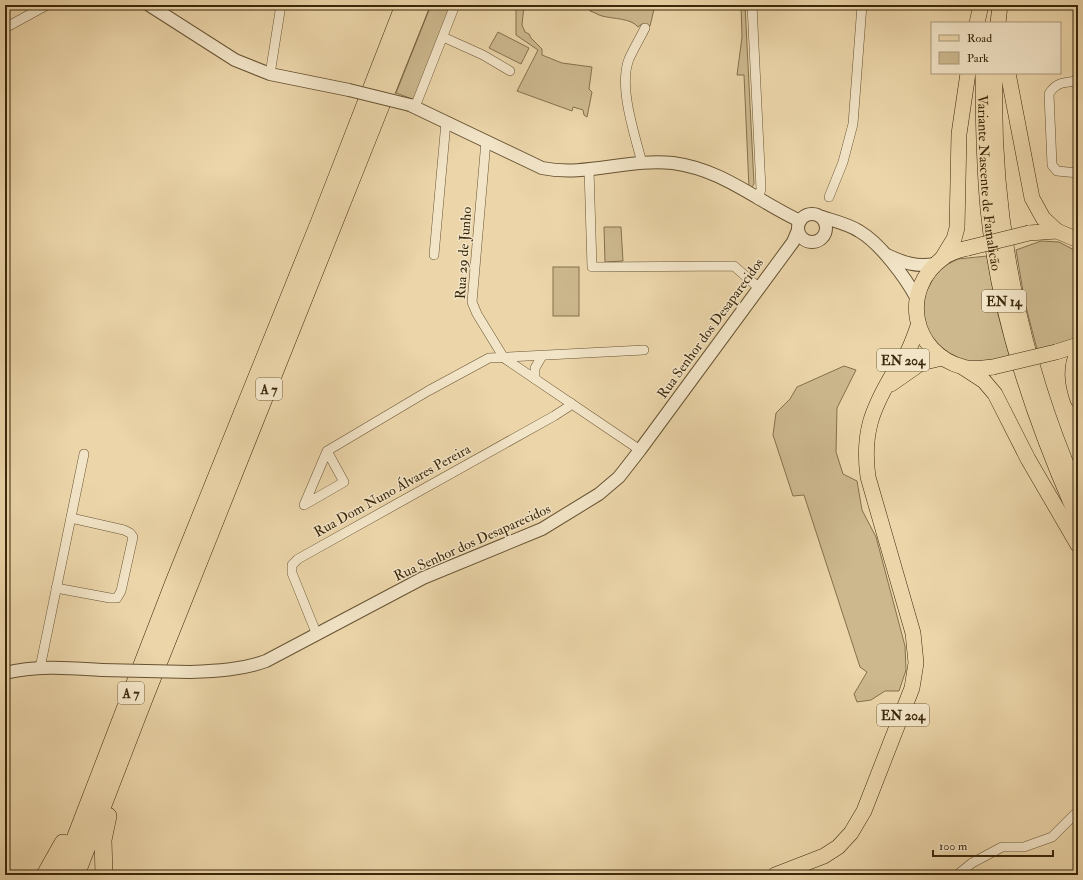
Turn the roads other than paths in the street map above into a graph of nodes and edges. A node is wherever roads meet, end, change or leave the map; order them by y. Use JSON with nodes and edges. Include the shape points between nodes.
{"nodes":[{"id":1,"x":47,"y":5,"type":"edge"},
{"id":2,"x":149,"y":5,"type":"edge"},
{"id":3,"x":281,"y":5,"type":"edge"},
{"id":4,"x":404,"y":5,"type":"edge"},
{"id":5,"x":421,"y":5,"type":"edge"},
{"id":6,"x":455,"y":5,"type":"edge"},
{"id":7,"x":752,"y":5,"type":"edge"},
{"id":8,"x":862,"y":5,"type":"edge"},
{"id":9,"x":981,"y":5,"type":"edge"},
{"id":10,"x":986,"y":5,"type":"edge"},
{"id":11,"x":1000,"y":5,"type":"edge"},
{"id":12,"x":1004,"y":5,"type":"edge"},
{"id":13,"x":977,"y":22,"type":"edge"},
{"id":14,"x":985,"y":22,"type":"edge"},
{"id":15,"x":998,"y":22,"type":"edge"},
{"id":16,"x":1004,"y":22,"type":"edge"},
{"id":17,"x":5,"y":28,"type":"edge"},
{"id":18,"x":645,"y":28,"type":"dead end"},
{"id":19,"x":442,"y":37,"type":"junction"},
{"id":20,"x":510,"y":72,"type":"dead end"},
{"id":21,"x":270,"y":74,"type":"junction"},
{"id":22,"x":968,"y":74,"type":"edge"},
{"id":23,"x":983,"y":74,"type":"edge"},
{"id":24,"x":994,"y":74,"type":"edge"},
{"id":25,"x":1008,"y":74,"type":"edge"},
{"id":26,"x":1078,"y":81,"type":"edge"},
{"id":27,"x":412,"y":106,"type":"junction"},
{"id":28,"x":446,"y":122,"type":"junction"},
{"id":29,"x":486,"y":141,"type":"junction"},
{"id":30,"x":642,"y":163,"type":"junction"},
{"id":31,"x":589,"y":170,"type":"junction"},
{"id":32,"x":1078,"y":173,"type":"edge"},
{"id":33,"x":829,"y":197,"type":"dead end"},
{"id":34,"x":758,"y":200,"type":"junction"},
{"id":35,"x":822,"y":217,"type":"junction"},
{"id":36,"x":799,"y":225,"type":"junction"},
{"id":37,"x":847,"y":226,"type":"junction"},
{"id":38,"x":1057,"y":231,"type":"junction"},
{"id":39,"x":823,"y":237,"type":"junction"},
{"id":40,"x":1078,"y":240,"type":"edge"},
{"id":41,"x":808,"y":242,"type":"junction"},
{"id":42,"x":884,"y":254,"type":"junction"},
{"id":43,"x":434,"y":255,"type":"dead end"},
{"id":44,"x":780,"y":258,"type":"junction"},
{"id":45,"x":939,"y":261,"type":"junction"},
{"id":46,"x":759,"y":288,"type":"junction"},
{"id":47,"x":917,"y":299,"type":"junction"},
{"id":48,"x":918,"y":326,"type":"junction"},
{"id":49,"x":1078,"y":345,"type":"edge"},
{"id":50,"x":644,"y":350,"type":"dead end"},
{"id":51,"x":1078,"y":351,"type":"edge"},
{"id":52,"x":542,"y":356,"type":"junction"},
{"id":53,"x":504,"y":358,"type":"junction"},
{"id":54,"x":942,"y":358,"type":"junction"},
{"id":55,"x":964,"y":368,"type":"junction"},
{"id":56,"x":534,"y":379,"type":"junction"},
{"id":57,"x":883,"y":392,"type":"junction"},
{"id":58,"x":1078,"y":400,"type":"edge"},
{"id":59,"x":571,"y":403,"type":"junction"},
{"id":60,"x":640,"y":450,"type":"junction"},
{"id":61,"x":327,"y":452,"type":"junction"},
{"id":62,"x":84,"y":454,"type":"dead end"},
{"id":63,"x":1078,"y":492,"type":"edge"},
{"id":64,"x":71,"y":518,"type":"junction"},
{"id":65,"x":1078,"y":518,"type":"edge"},
{"id":66,"x":1078,"y":544,"type":"edge"},
{"id":67,"x":56,"y":588,"type":"junction"},
{"id":68,"x":317,"y":635,"type":"junction"},
{"id":69,"x":40,"y":668,"type":"junction"},
{"id":70,"x":5,"y":673,"type":"edge"},
{"id":71,"x":116,"y":772,"type":"junction"},
{"id":72,"x":88,"y":805,"type":"junction"},
{"id":73,"x":1078,"y":811,"type":"edge"},
{"id":74,"x":792,"y":873,"type":"edge"},
{"id":75,"x":45,"y":875,"type":"edge"},
{"id":76,"x":61,"y":875,"type":"edge"},
{"id":77,"x":76,"y":875,"type":"edge"},
{"id":78,"x":104,"y":875,"type":"edge"},
{"id":79,"x":775,"y":875,"type":"edge"},
{"id":80,"x":956,"y":875,"type":"edge"}],
"edges":[{"from":1,"to":17,"type":"street"},
{"from":2,"to":21,"type":"street","via":[[236,60]]},
{"from":3,"to":21,"type":"street"},
{"from":4,"to":72,"type":"highway","number":"A 7"},
{"from":5,"to":71,"type":"highway","number":"A 7"},
{"from":6,"to":19,"type":"street"},
{"from":7,"to":34,"type":"street","via":[[761,189]]},
{"from":8,"to":33,"type":"street","via":[[853,124],[843,162]]},
{"from":9,"to":13,"type":"main road"},
{"from":10,"to":14,"type":"main road"},
{"from":11,"to":15,"type":"main road"},
{"from":12,"to":16,"type":"main road"},
{"from":18,"to":30,"type":"street","via":[[629,59],[626,71],[629,106]]},
{"from":19,"to":20,"type":"street","via":[[483,55]]},
{"from":19,"to":27,"type":"street"},
{"from":21,"to":27,"type":"street","bridge":true},
{"from":22,"to":45,"type":"main road","via":[[959,134],[957,228],[951,246]]},
{"from":23,"to":65,"type":"main road","name":"Variante Nascente de Famalicão","number":"EN 14","via":[[983,144],[988,211],[1005,306],[1033,407],[1058,476]]},
{"from":24,"to":63,"type":"main road","name":"Variante Nascente de Famalicão","number":"EN 14","via":[[996,173],[1013,288],[1040,394]]},
{"from":25,"to":38,"type":"main road","via":[[1032,198],[1043,218]]},
{"from":26,"to":32,"type":"street","via":[[1062,82],[1054,86],[1049,94],[1052,165],[1057,171]]},
{"from":27,"to":28,"type":"street"},
{"from":28,"to":29,"type":"street"},
{"from":28,"to":43,"type":"street"},
{"from":29,"to":31,"type":"street","via":[[542,168],[558,171]]},
{"from":29,"to":53,"type":"street","name":"Rua 29 de Junho","via":[[472,302]]},
{"from":30,"to":31,"type":"street"},
{"from":30,"to":34,"type":"street","via":[[672,163],[714,173],[738,185]]},
{"from":31,"to":46,"type":"street","via":[[592,266],[734,266]]},
{"from":34,"to":36,"type":"street"},
{"from":35,"to":36,"type":"street","via":[[807,214]]},
{"from":35,"to":37,"type":"street"},
{"from":35,"to":39,"type":"street","via":[[827,226]]},
{"from":36,"to":41,"type":"street","via":[[803,239]]},
{"from":36,"to":44,"type":"street","name":"Rua Senhor dos Desaparecidos","via":[[793,242]]},
{"from":37,"to":39,"type":"street"},
{"from":37,"to":42,"type":"street","via":[[870,238]]},
{"from":38,"to":40,"type":"main road"},
{"from":38,"to":45,"type":"main road","bridge":true,"via":[[1029,233],[968,248]]},
{"from":39,"to":41,"type":"street"},
{"from":41,"to":44,"type":"street","name":"Rua Senhor dos Desaparecidos"},
{"from":42,"to":45,"type":"street","via":[[907,264],[922,266]]},
{"from":42,"to":47,"type":"street","via":[[913,290]]},
{"from":44,"to":46,"type":"street","name":"Rua Senhor dos Desaparecidos"},
{"from":45,"to":47,"type":"main road","number":"EN 204","via":[[922,282]]},
{"from":46,"to":60,"type":"street","name":"Rua Senhor dos Desaparecidos"},
{"from":47,"to":48,"type":"main road","number":"EN 204"},
{"from":48,"to":54,"type":"main road","via":[[928,345]]},
{"from":48,"to":57,"type":"main road","number":"EN 204","via":[[908,352]]},
{"from":49,"to":55,"type":"main road","bridge":true,"via":[[993,367]]},
{"from":50,"to":52,"type":"street"},
{"from":51,"to":58,"type":"main road","via":[[1072,374]]},
{"from":52,"to":53,"type":"street"},
{"from":52,"to":56,"type":"street","via":[[535,368]]},
{"from":53,"to":56,"type":"street"},
{"from":53,"to":61,"type":"street","via":[[489,358],[402,406]]},
{"from":54,"to":55,"type":"main road","number":"EN 204"},
{"from":54,"to":57,"type":"main road","number":"EN 204","via":[[921,363]]},
{"from":55,"to":66,"type":"main road","via":[[984,381],[996,394],[1028,459]]},
{"from":56,"to":59,"type":"street"},
{"from":57,"to":74,"type":"main road","number":"EN 204","via":[[868,427],[866,464],[913,633],[916,649],[915,675],[900,720],[857,823],[831,852]]},
{"from":59,"to":60,"type":"street"},
{"from":59,"to":68,"type":"street","name":"Rua Dom Nuno Álvares Pereira","via":[[554,416],[298,559],[292,565],[292,573]]},
{"from":60,"to":68,"type":"street","name":"Rua Senhor dos Desaparecidos","via":[[619,477],[599,494],[542,529],[423,578]]},
{"from":61,"to":61,"type":"street","via":[[313,485],[304,505],[344,482]]},
{"from":62,"to":64,"type":"street"},
{"from":64,"to":67,"type":"street"},
{"from":64,"to":67,"type":"street","via":[[124,530],[133,537],[121,591],[117,598]]},
{"from":67,"to":69,"type":"street"},
{"from":68,"to":69,"type":"street","name":"Rua Senhor dos Desaparecidos","bridge":true,"via":[[254,665],[220,671]]},
{"from":69,"to":70,"type":"street","name":"Rua Senhor dos Desaparecidos"},
{"from":71,"to":77,"type":"highway","number":"A 7"},
{"from":71,"to":78,"type":"highway","number":"A 7","via":[[115,791],[103,840]]},
{"from":72,"to":75,"type":"highway","via":[[81,809]]},
{"from":72,"to":76,"type":"highway","number":"A 7"},
{"from":73,"to":80,"type":"street","via":[[1052,837],[1024,847],[1002,847]]},
{"from":74,"to":79,"type":"main road","number":"EN 204"}]}
